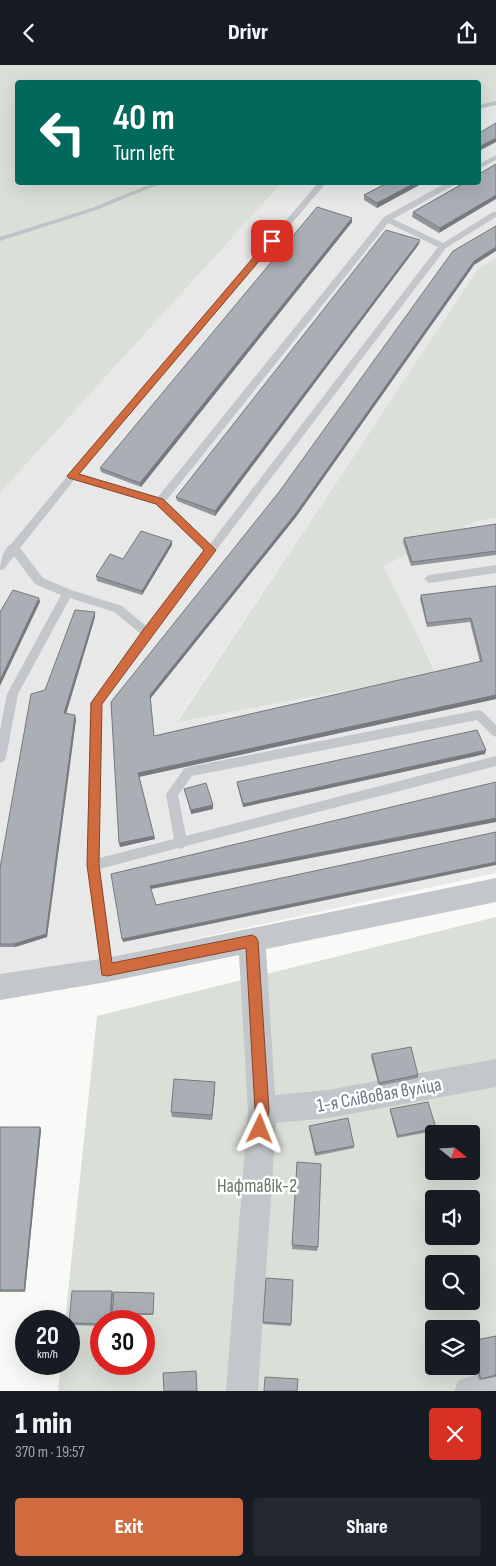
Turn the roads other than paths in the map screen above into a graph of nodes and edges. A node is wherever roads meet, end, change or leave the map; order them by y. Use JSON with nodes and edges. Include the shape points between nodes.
{"nodes":[{"id":1,"x":496,"y":157,"type":"edge"},
{"id":2,"x":481,"y":166,"type":"edge"},
{"id":3,"x":320,"y":185,"type":"edge"},
{"id":4,"x":447,"y":185,"type":"edge"},
{"id":5,"x":496,"y":215,"type":"edge"},
{"id":6,"x":387,"y":219,"type":"junction"},
{"id":7,"x":443,"y":246,"type":"junction"},
{"id":8,"x":72,"y":476,"type":"junction"},
{"id":9,"x":160,"y":501,"type":"junction"},
{"id":10,"x":13,"y":547,"type":"junction"},
{"id":11,"x":210,"y":550,"type":"junction"},
{"id":12,"x":0,"y":566,"type":"edge"},
{"id":13,"x":496,"y":569,"type":"edge"},
{"id":14,"x":429,"y":579,"type":"dead end"},
{"id":15,"x":66,"y":593,"type":"junction"},
{"id":16,"x":146,"y":633,"type":"junction"},
{"id":17,"x":496,"y":732,"type":"edge"},
{"id":18,"x":0,"y":758,"type":"edge"},
{"id":19,"x":496,"y":761,"type":"edge"},
{"id":20,"x":181,"y":844,"type":"junction"},
{"id":21,"x":93,"y":865,"type":"junction"},
{"id":22,"x":496,"y":890,"type":"edge"},
{"id":23,"x":252,"y":941,"type":"junction"},
{"id":24,"x":107,"y":970,"type":"junction"},
{"id":25,"x":0,"y":987,"type":"edge"},
{"id":26,"x":496,"y":1073,"type":"edge"},
{"id":27,"x":262,"y":1110,"type":"junction"},
{"id":28,"x":496,"y":1385,"type":"edge"},
{"id":29,"x":242,"y":1391,"type":"edge"},
{"id":30,"x":470,"y":1391,"type":"edge"}],
"edges":[{"from":1,"to":2,"type":"lane"},
{"from":3,"to":8,"type":"lane"},
{"from":4,"to":6,"type":"lane"},
{"from":5,"to":7,"type":"lane"},
{"from":6,"to":7,"type":"lane"},
{"from":6,"to":9,"type":"lane"},
{"from":7,"to":11,"type":"lane"},
{"from":8,"to":9,"type":"lane"},
{"from":8,"to":10,"type":"lane"},
{"from":9,"to":11,"type":"lane"},
{"from":10,"to":12,"type":"lane"},
{"from":10,"to":15,"type":"lane","via":[[39,581]]},
{"from":11,"to":16,"type":"lane"},
{"from":13,"to":14,"type":"lane"},
{"from":15,"to":16,"type":"lane","via":[[118,609]]},
{"from":15,"to":18,"type":"lane","via":[[13,694]]},
{"from":16,"to":21,"type":"lane","via":[[96,703]]},
{"from":17,"to":20,"type":"lane","via":[[479,715],[188,771],[172,794]]},
{"from":19,"to":20,"type":"lane"},
{"from":20,"to":21,"type":"lane"},
{"from":21,"to":24,"type":"lane"},
{"from":22,"to":23,"type":"street"},
{"from":23,"to":24,"type":"street"},
{"from":23,"to":27,"type":"street"},
{"from":24,"to":25,"type":"street"},
{"from":26,"to":27,"type":"street","name":"1-я Слівовая вуліца","via":[[328,1105]]},
{"from":27,"to":29,"type":"street"},
{"from":28,"to":30,"type":"street"}]}
